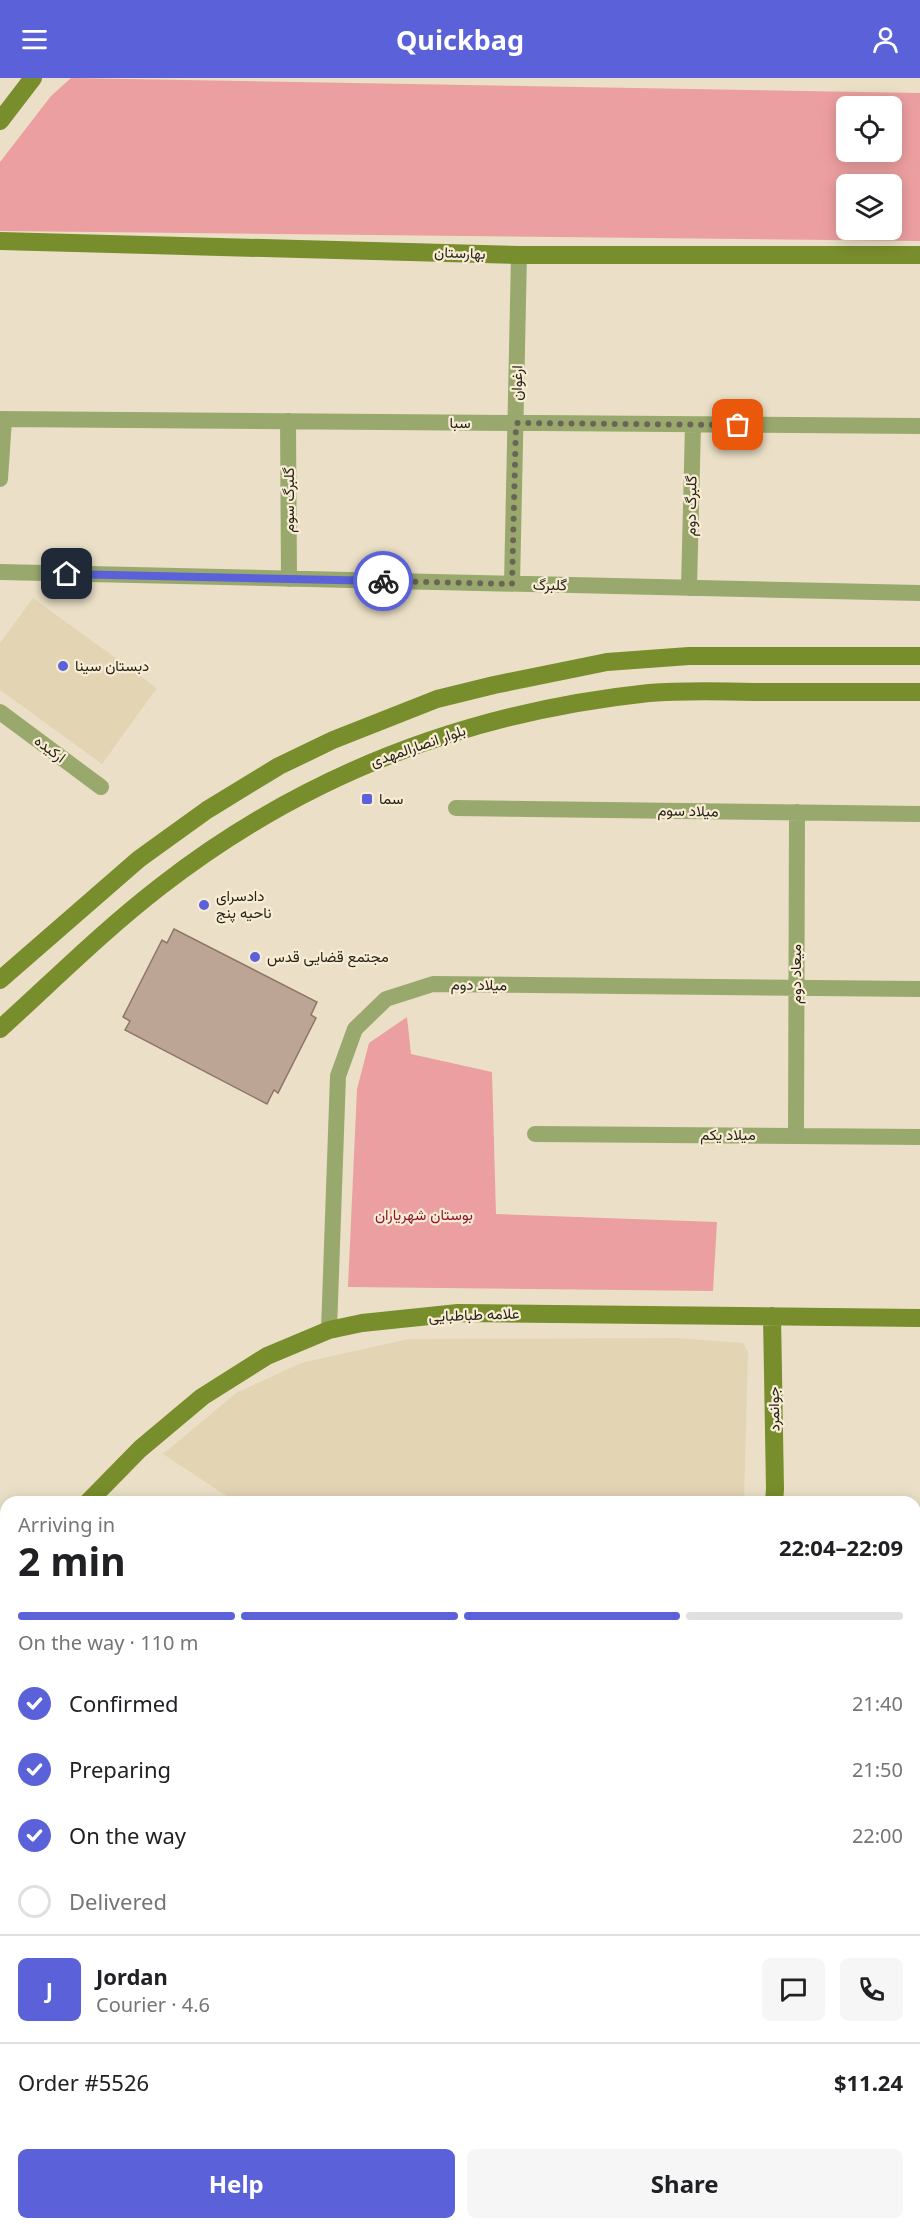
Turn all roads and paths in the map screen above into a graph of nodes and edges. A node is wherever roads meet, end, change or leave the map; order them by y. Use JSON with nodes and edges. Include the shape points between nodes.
{"nodes":[{"id":1,"x":33,"y":78,"type":"edge"},
{"id":2,"x":0,"y":121,"type":"edge"},
{"id":3,"x":0,"y":241,"type":"edge"},
{"id":4,"x":519,"y":255,"type":"junction"},
{"id":5,"x":920,"y":255,"type":"edge"},
{"id":6,"x":2,"y":419,"type":"edge"},
{"id":7,"x":288,"y":422,"type":"junction"},
{"id":8,"x":516,"y":423,"type":"junction"},
{"id":9,"x":693,"y":425,"type":"junction"},
{"id":10,"x":920,"y":426,"type":"edge"},
{"id":11,"x":0,"y":479,"type":"edge"},
{"id":12,"x":0,"y":572,"type":"edge"},
{"id":13,"x":289,"y":579,"type":"junction"},
{"id":14,"x":512,"y":584,"type":"junction"},
{"id":15,"x":689,"y":588,"type":"junction"},
{"id":16,"x":920,"y":593,"type":"edge"},
{"id":17,"x":920,"y":656,"type":"edge"},
{"id":18,"x":920,"y":692,"type":"edge"},
{"id":19,"x":0,"y":712,"type":"edge"},
{"id":20,"x":101,"y":787,"type":"dead end"},
{"id":21,"x":456,"y":808,"type":"dead end"},
{"id":22,"x":797,"y":812,"type":"junction"},
{"id":23,"x":920,"y":814,"type":"edge"},
{"id":24,"x":0,"y":980,"type":"edge"},
{"id":25,"x":796,"y":988,"type":"junction"},
{"id":26,"x":920,"y":989,"type":"edge"},
{"id":27,"x":0,"y":1029,"type":"edge"},
{"id":28,"x":536,"y":1134,"type":"dead end"},
{"id":29,"x":796,"y":1136,"type":"junction"},
{"id":30,"x":920,"y":1137,"type":"edge"},
{"id":31,"x":772,"y":1316,"type":"junction"},
{"id":32,"x":920,"y":1318,"type":"edge"},
{"id":33,"x":328,"y":1330,"type":"junction"},
{"id":34,"x":94,"y":1496,"type":"edge"},
{"id":35,"x":774,"y":1496,"type":"edge"}],
"edges":[{"from":1,"to":2,"type":"street"},
{"from":3,"to":4,"type":"street","name":"بهارستان"},
{"from":4,"to":5,"type":"street","name":"بهارستان"},
{"from":4,"to":8,"type":"street","name":"ارغوان"},
{"from":6,"to":7,"type":"street","name":"سبا"},
{"from":6,"to":11,"type":"street"},
{"from":7,"to":8,"type":"street","name":"سبا"},
{"from":7,"to":13,"type":"street","name":"گلبرگ سوم"},
{"from":8,"to":9,"type":"street","name":"سبا"},
{"from":8,"to":14,"type":"street","name":"ارغوان"},
{"from":9,"to":10,"type":"street","name":"سبا"},
{"from":9,"to":15,"type":"street","name":"گلبرگ دوم"},
{"from":12,"to":13,"type":"street","name":"گلبرگ"},
{"from":13,"to":14,"type":"street","name":"گلبرگ"},
{"from":14,"to":15,"type":"street","name":"گلبرگ"},
{"from":15,"to":16,"type":"street","name":"گلبرگ"},
{"from":17,"to":24,"type":"street","via":[[689,656],[619,661],[437,699],[279,766],[207,810],[139,859]]},
{"from":18,"to":27,"type":"street","name":"بلوار انصارالمهدی","via":[[650,693],[517,715],[399,751],[345,772],[295,798],[160,886]]},
{"from":19,"to":20,"type":"street","name":"ارکیده"},
{"from":21,"to":22,"type":"street","name":"میلاد سوم"},
{"from":22,"to":23,"type":"street","name":"میلاد سوم"},
{"from":22,"to":25,"type":"street","name":"میعاد دوم"},
{"from":25,"to":26,"type":"street","name":"میلاد دوم"},
{"from":25,"to":29,"type":"street","name":"میعاد دوم"},
{"from":25,"to":33,"type":"street","name":"میلاد دوم","via":[[434,984],[387,999],[355,1029],[338,1076]]},
{"from":28,"to":29,"type":"street","name":"میلاد یکم"},
{"from":29,"to":30,"type":"street","name":"میلاد یکم"},
{"from":31,"to":32,"type":"street","name":"علامه طباطبایی"},
{"from":31,"to":33,"type":"street","name":"علامه طباطبایی","via":[[458,1313]]},
{"from":31,"to":35,"type":"street","name":"جوانمرد"},
{"from":33,"to":34,"type":"street","name":"علامه طباطبایی","via":[[267,1356],[202,1397],[140,1449]]}]}
